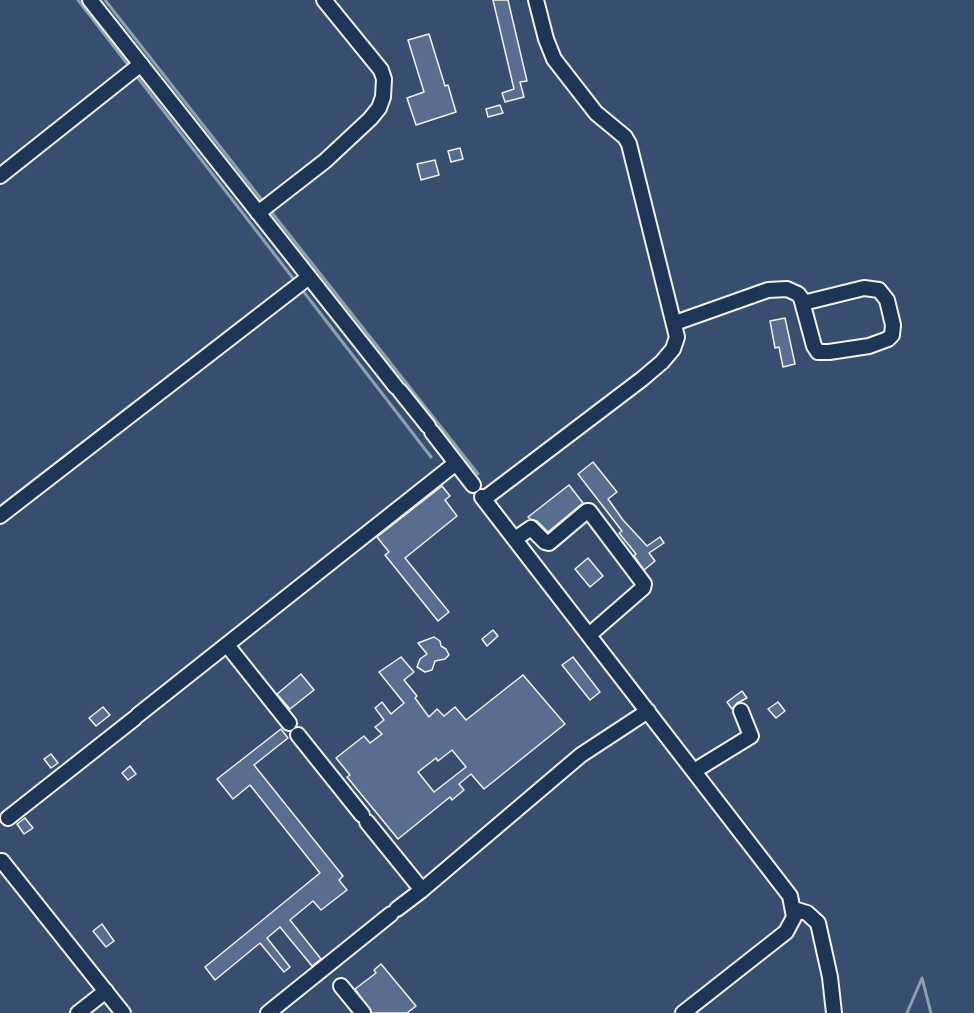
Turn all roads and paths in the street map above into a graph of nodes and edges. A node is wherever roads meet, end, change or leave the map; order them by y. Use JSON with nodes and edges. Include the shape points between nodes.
{"nodes":[{"id":1,"x":90,"y":0,"type":"edge"},
{"id":2,"x":324,"y":0,"type":"edge"},
{"id":3,"x":536,"y":0,"type":"edge"},
{"id":4,"x":141,"y":64,"type":"junction"},
{"id":5,"x":0,"y":176,"type":"edge"},
{"id":6,"x":258,"y":213,"type":"junction"},
{"id":7,"x":309,"y":277,"type":"junction"},
{"id":8,"x":802,"y":303,"type":"junction"},
{"id":9,"x":675,"y":323,"type":"junction"},
{"id":10,"x":456,"y":463,"type":"junction"},
{"id":11,"x":473,"y":485,"type":"dead end"},
{"id":12,"x":0,"y":516,"type":"edge"},
{"id":13,"x":515,"y":539,"type":"junction"},
{"id":14,"x":589,"y":635,"type":"junction"},
{"id":15,"x":227,"y":645,"type":"junction"},
{"id":16,"x":648,"y":711,"type":"junction"},
{"id":17,"x":741,"y":711,"type":"dead end"},
{"id":18,"x":289,"y":723,"type":"dead end"},
{"id":19,"x":298,"y":735,"type":"dead end"},
{"id":20,"x":694,"y":771,"type":"junction"},
{"id":21,"x":8,"y":818,"type":"dead end"},
{"id":22,"x":2,"y":861,"type":"dead end"},
{"id":23,"x":422,"y":890,"type":"junction"},
{"id":24,"x":794,"y":909,"type":"junction"},
{"id":25,"x":341,"y":986,"type":"dead end"},
{"id":26,"x":106,"y":991,"type":"junction"},
{"id":27,"x":78,"y":1013,"type":"edge"},
{"id":28,"x":123,"y":1013,"type":"edge"},
{"id":29,"x":268,"y":1013,"type":"edge"},
{"id":30,"x":363,"y":1013,"type":"edge"},
{"id":31,"x":682,"y":1013,"type":"edge"},
{"id":32,"x":834,"y":1013,"type":"edge"}],
"edges":[{"from":1,"to":4,"type":"lane"},
{"from":2,"to":6,"type":"lane","via":[[381,70],[383,97],[370,119]]},
{"from":3,"to":9,"type":"lane","via":[[554,59],[596,112],[629,144]]},
{"from":4,"to":5,"type":"lane"},
{"from":4,"to":6,"type":"lane"},
{"from":6,"to":7,"type":"lane"},
{"from":7,"to":10,"type":"lane"},
{"from":7,"to":12,"type":"lane"},
{"from":8,"to":8,"type":"lane","via":[[818,352],[869,346],[892,335],[887,300],[879,290],[864,288]]},
{"from":8,"to":9,"type":"lane","via":[[798,294],[768,290]]},
{"from":9,"to":13,"type":"lane","via":[[677,337],[662,362],[483,498]]},
{"from":10,"to":11,"type":"lane"},
{"from":10,"to":15,"type":"lane"},
{"from":13,"to":14,"type":"lane"},
{"from":13,"to":14,"type":"lane","via":[[531,528],[549,543],[589,511],[644,584]]},
{"from":14,"to":16,"type":"lane"},
{"from":15,"to":18,"type":"lane"},
{"from":15,"to":21,"type":"lane"},
{"from":16,"to":20,"type":"lane"},
{"from":16,"to":23,"type":"lane","via":[[581,755]]},
{"from":17,"to":20,"type":"lane","via":[[751,736]]},
{"from":19,"to":23,"type":"lane"},
{"from":20,"to":24,"type":"lane","via":[[790,896]]},
{"from":22,"to":26,"type":"lane"},
{"from":23,"to":29,"type":"lane"},
{"from":24,"to":31,"type":"lane","via":[[786,932]]},
{"from":24,"to":32,"type":"lane","via":[[807,913],[818,923]]},
{"from":25,"to":30,"type":"lane"},
{"from":26,"to":27,"type":"lane"},
{"from":26,"to":28,"type":"lane"}]}
